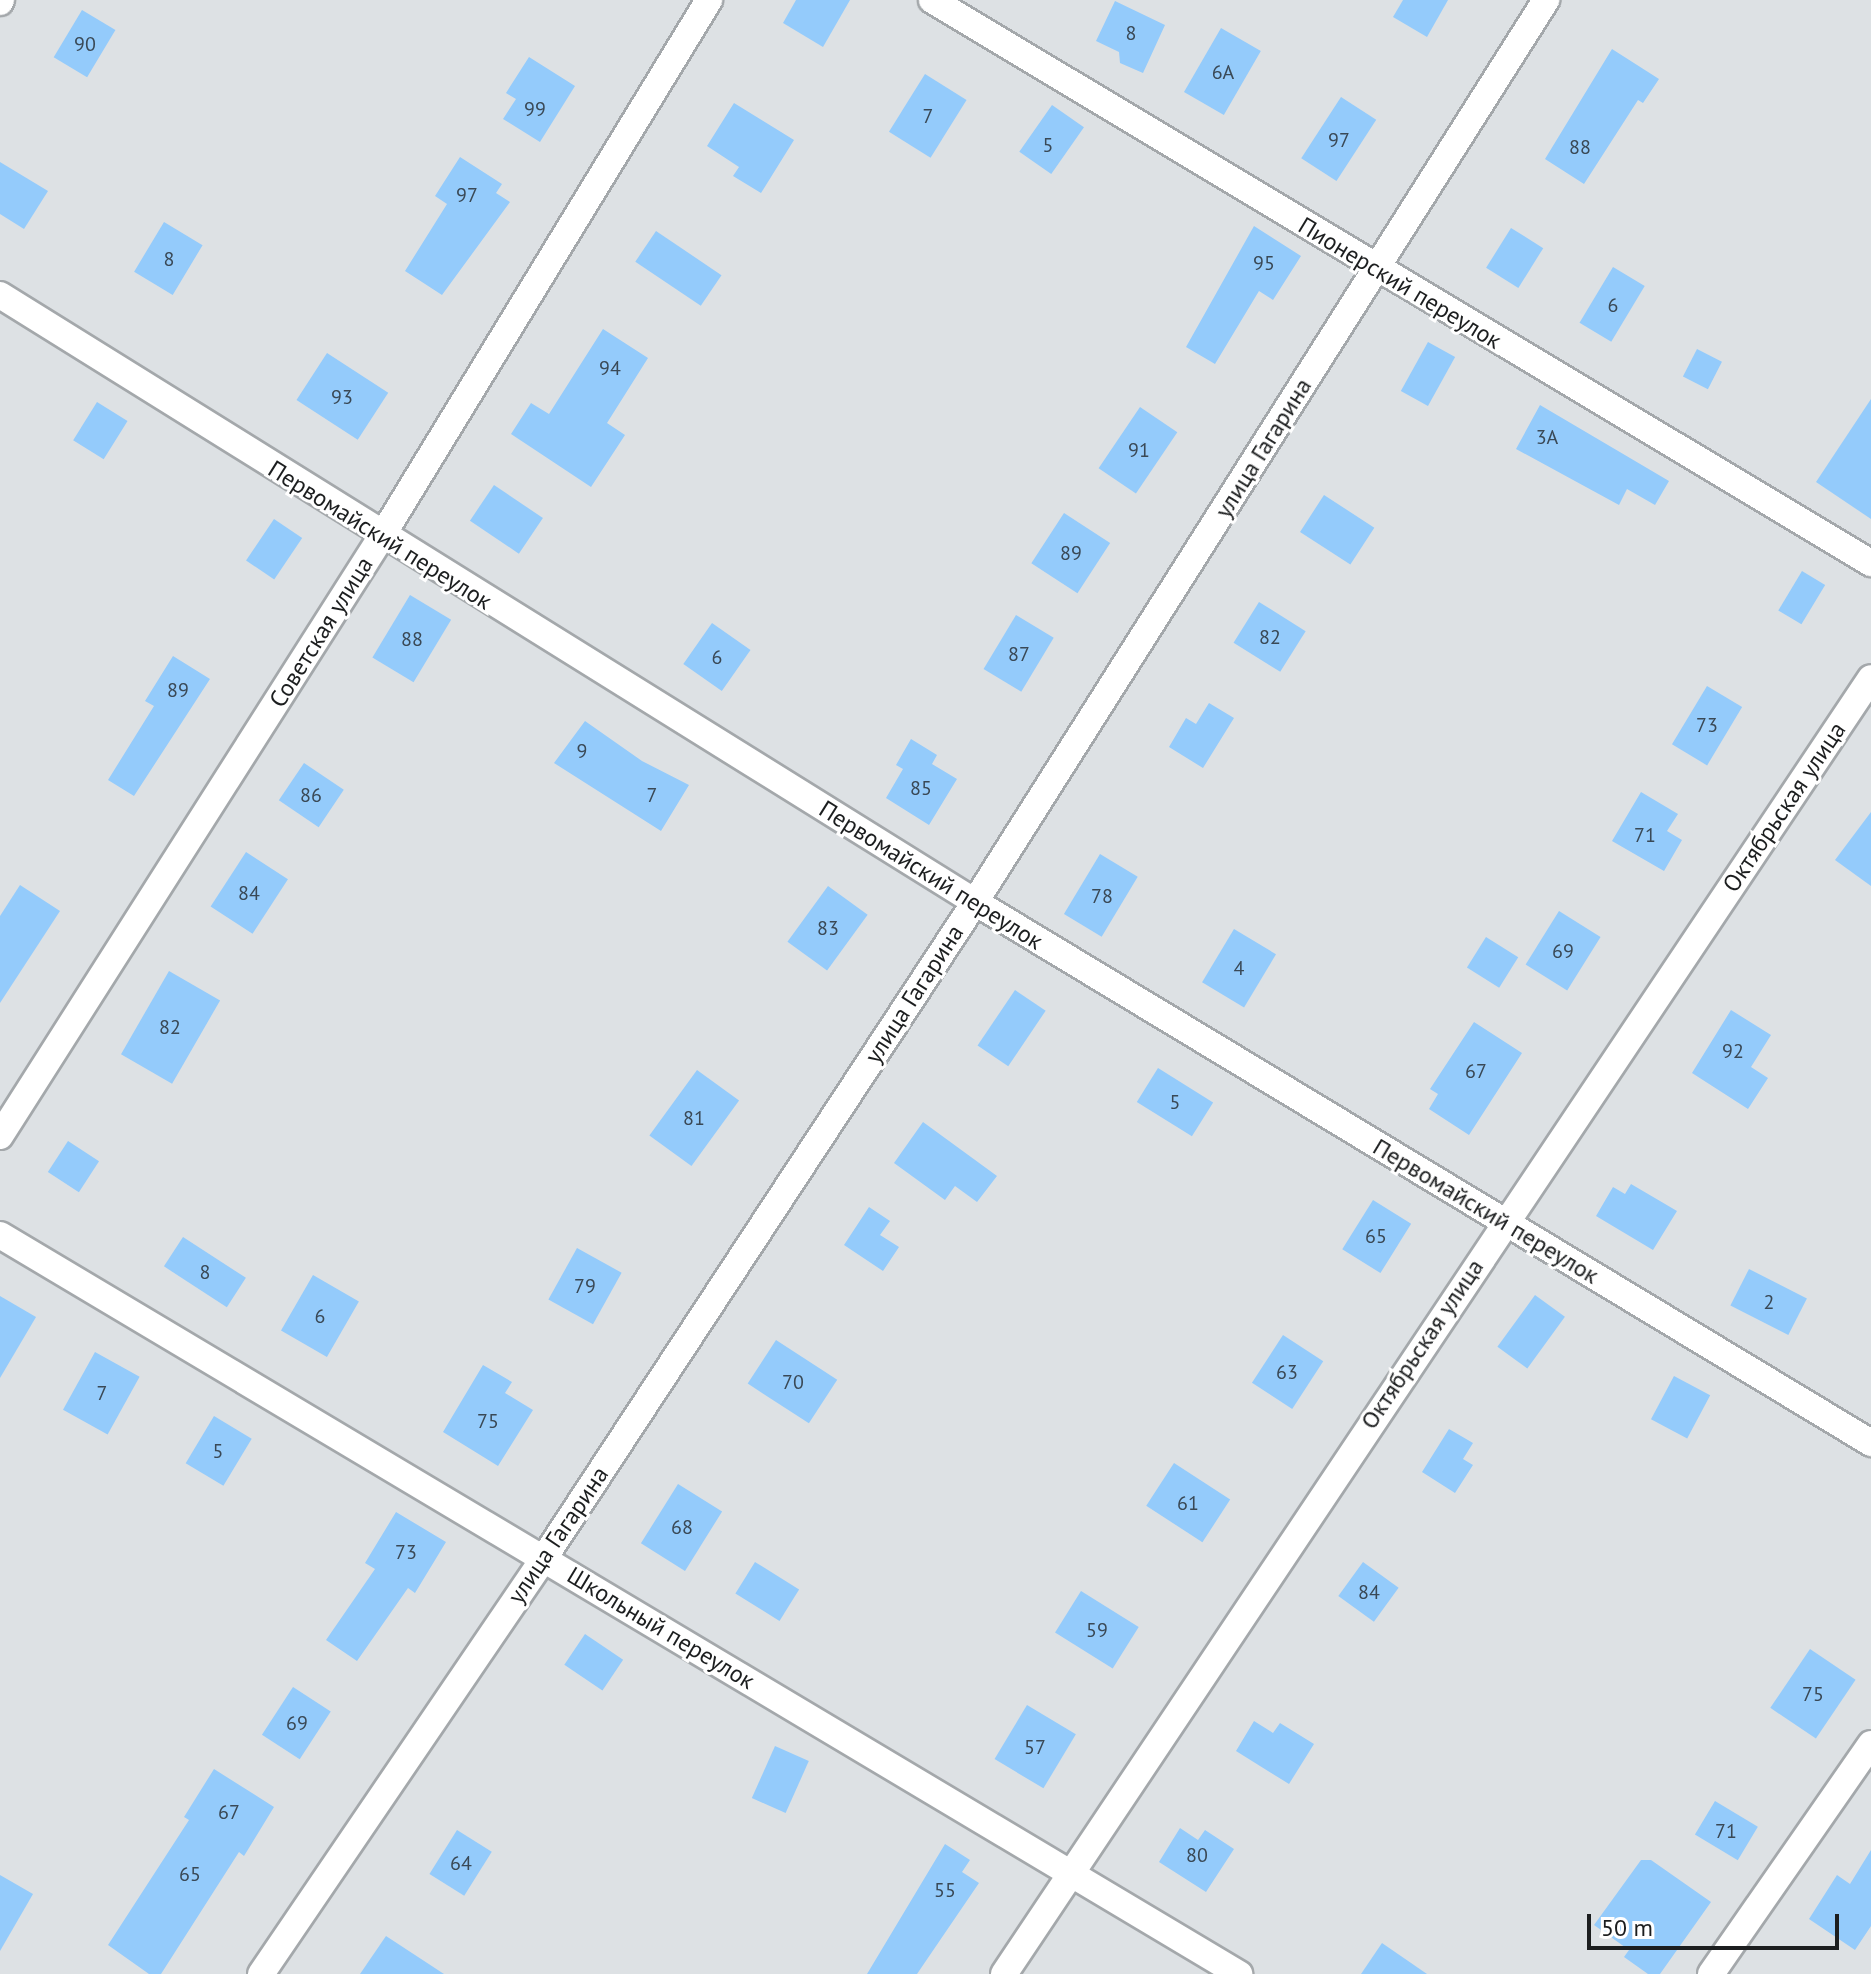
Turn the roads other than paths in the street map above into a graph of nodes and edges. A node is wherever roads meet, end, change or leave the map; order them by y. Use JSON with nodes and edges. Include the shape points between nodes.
{"nodes":[{"id":1,"x":709,"y":0,"type":"edge"},
{"id":2,"x":932,"y":0,"type":"edge"},
{"id":3,"x":1546,"y":0,"type":"edge"},
{"id":4,"x":1376,"y":270,"type":"junction"},
{"id":5,"x":0,"y":295,"type":"edge"},
{"id":6,"x":382,"y":536,"type":"junction"},
{"id":7,"x":1871,"y":563,"type":"edge"},
{"id":8,"x":1871,"y":678,"type":"edge"},
{"id":9,"x":975,"y":902,"type":"junction"},
{"id":10,"x":0,"y":1136,"type":"edge"},
{"id":11,"x":1504,"y":1222,"type":"junction"},
{"id":12,"x":0,"y":1235,"type":"edge"},
{"id":13,"x":1871,"y":1443,"type":"edge"},
{"id":14,"x":544,"y":1558,"type":"junction"},
{"id":15,"x":1871,"y":1744,"type":"edge"},
{"id":16,"x":1071,"y":1874,"type":"junction"},
{"id":17,"x":261,"y":1974,"type":"edge"},
{"id":18,"x":1004,"y":1974,"type":"edge"},
{"id":19,"x":1239,"y":1974,"type":"edge"},
{"id":20,"x":1711,"y":1974,"type":"edge"}],
"edges":[{"from":1,"to":6,"type":"street","name":"Советская улица"},
{"from":2,"to":4,"type":"street","name":"Пионерский переулок"},
{"from":3,"to":4,"type":"street","name":"улица Гагарина"},
{"from":4,"to":7,"type":"street","name":"Пионерский переулок"},
{"from":4,"to":9,"type":"street","name":"улица Гагарина"},
{"from":5,"to":6,"type":"street","name":"Первомайский переулок"},
{"from":6,"to":9,"type":"street","name":"Первомайский переулок"},
{"from":6,"to":10,"type":"street","name":"Советская улица"},
{"from":8,"to":11,"type":"street","name":"Октябрьская улица"},
{"from":9,"to":11,"type":"street","name":"Первомайский переулок"},
{"from":9,"to":14,"type":"street","name":"улица Гагарина"},
{"from":11,"to":13,"type":"street","name":"Первомайский переулок"},
{"from":11,"to":16,"type":"street","name":"Октябрьская улица"},
{"from":12,"to":14,"type":"street","name":"Школьный переулок"},
{"from":14,"to":16,"type":"street","name":"Школьный переулок"},
{"from":14,"to":17,"type":"street","name":"улица Гагарина"},
{"from":15,"to":20,"type":"street"},
{"from":16,"to":18,"type":"street","name":"Октябрьская улица"},
{"from":16,"to":19,"type":"street","name":"Школьный переулок"}]}
